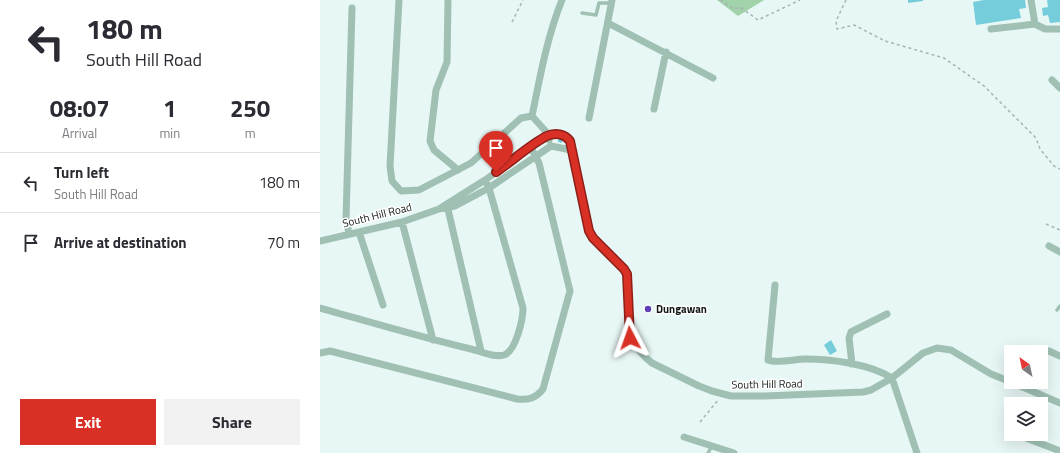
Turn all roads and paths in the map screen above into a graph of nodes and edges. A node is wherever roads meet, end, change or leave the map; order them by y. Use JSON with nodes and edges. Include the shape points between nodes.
{"nodes":[{"id":1,"x":399,"y":0,"type":"edge"},
{"id":2,"x":448,"y":0,"type":"edge"},
{"id":3,"x":523,"y":0,"type":"edge"},
{"id":4,"x":562,"y":0,"type":"edge"},
{"id":5,"x":720,"y":0,"type":"edge"},
{"id":6,"x":800,"y":0,"type":"edge"},
{"id":7,"x":846,"y":0,"type":"edge"},
{"id":8,"x":1031,"y":0,"type":"edge"},
{"id":9,"x":612,"y":1,"type":"edge"},
{"id":10,"x":352,"y":8,"type":"dead end"},
{"id":11,"x":582,"y":13,"type":"dead end"},
{"id":12,"x":512,"y":22,"type":"dead end"},
{"id":13,"x":608,"y":23,"type":"junction"},
{"id":14,"x":1035,"y":24,"type":"junction"},
{"id":15,"x":991,"y":29,"type":"dead end"},
{"id":16,"x":1060,"y":29,"type":"edge"},
{"id":17,"x":666,"y":52,"type":"junction"},
{"id":18,"x":713,"y":78,"type":"dead end"},
{"id":19,"x":1052,"y":80,"type":"dead end"},
{"id":20,"x":1060,"y":88,"type":"edge"},
{"id":21,"x":654,"y":109,"type":"dead end"},
{"id":22,"x":532,"y":116,"type":"junction"},
{"id":23,"x":589,"y":118,"type":"dead end"},
{"id":24,"x":548,"y":135,"type":"junction"},
{"id":25,"x":551,"y":146,"type":"junction"},
{"id":26,"x":531,"y":148,"type":"junction"},
{"id":27,"x":571,"y":150,"type":"junction"},
{"id":28,"x":537,"y":156,"type":"junction"},
{"id":29,"x":1060,"y":169,"type":"edge"},
{"id":30,"x":458,"y":170,"type":"junction"},
{"id":31,"x":485,"y":180,"type":"junction"},
{"id":32,"x":489,"y":188,"type":"junction"},
{"id":33,"x":447,"y":206,"type":"junction"},
{"id":34,"x":402,"y":222,"type":"junction"},
{"id":35,"x":1046,"y":224,"type":"dead end"},
{"id":36,"x":1060,"y":230,"type":"edge"},
{"id":37,"x":359,"y":232,"type":"junction"},
{"id":38,"x":349,"y":234,"type":"junction"},
{"id":39,"x":320,"y":241,"type":"edge"},
{"id":40,"x":1049,"y":246,"type":"dead end"},
{"id":41,"x":1060,"y":252,"type":"edge"},
{"id":42,"x":776,"y":286,"type":"dead end"},
{"id":43,"x":383,"y":305,"type":"dead end"},
{"id":44,"x":1060,"y":306,"type":"edge"},
{"id":45,"x":320,"y":308,"type":"edge"},
{"id":46,"x":1057,"y":310,"type":"dead end"},
{"id":47,"x":887,"y":314,"type":"dead end"},
{"id":48,"x":433,"y":340,"type":"junction"},
{"id":49,"x":481,"y":351,"type":"junction"},
{"id":50,"x":1049,"y":351,"type":"dead end"},
{"id":51,"x":320,"y":353,"type":"edge"},
{"id":52,"x":1060,"y":356,"type":"edge"},
{"id":53,"x":852,"y":364,"type":"junction"},
{"id":54,"x":892,"y":378,"type":"junction"},
{"id":55,"x":1004,"y":379,"type":"edge"},
{"id":56,"x":1027,"y":389,"type":"edge"},
{"id":57,"x":718,"y":402,"type":"dead end"},
{"id":58,"x":1060,"y":403,"type":"edge"},
{"id":59,"x":700,"y":422,"type":"dead end"},
{"id":60,"x":684,"y":437,"type":"dead end"},
{"id":61,"x":1034,"y":441,"type":"edge"},
{"id":62,"x":712,"y":446,"type":"junction"},
{"id":63,"x":1060,"y":451,"type":"edge"},
{"id":64,"x":708,"y":453,"type":"edge"},
{"id":65,"x":734,"y":453,"type":"edge"},
{"id":66,"x":917,"y":453,"type":"edge"}],
"edges":[{"from":1,"to":30,"type":"street","via":[[390,166],[392,181],[401,191],[419,190]]},
{"from":2,"to":30,"type":"street","via":[[447,62],[436,90],[430,141],[434,150]]},
{"from":3,"to":12,"type":"path"},
{"from":4,"to":22,"type":"street","via":[[542,68]]},
{"from":5,"to":6,"type":"path","via":[[734,9],[740,7],[758,20]]},
{"from":7,"to":29,"type":"path","via":[[836,21],[837,29],[854,26],[884,41],[944,58],[984,86],[1036,138],[1040,150]]},
{"from":8,"to":14,"type":"street"},
{"from":9,"to":11,"type":"lane","via":[[599,3],[596,15]]},
{"from":9,"to":13,"type":"street"},
{"from":10,"to":38,"type":"street","via":[[346,219]]},
{"from":13,"to":17,"type":"street"},
{"from":13,"to":23,"type":"street"},
{"from":14,"to":15,"type":"street"},
{"from":14,"to":16,"type":"street","via":[[1044,29]]},
{"from":17,"to":18,"type":"street"},
{"from":17,"to":21,"type":"street"},
{"from":19,"to":20,"type":"street"},
{"from":22,"to":24,"type":"street"},
{"from":22,"to":30,"type":"street","via":[[521,118],[471,162]]},
{"from":24,"to":25,"type":"street"},
{"from":24,"to":26,"type":"street","name":"South Hill Road"},
{"from":24,"to":27,"type":"street","name":"South Hill Road","via":[[563,134],[567,137]]},
{"from":25,"to":27,"type":"street"},
{"from":25,"to":28,"type":"street","name":"South Hill Road"},
{"from":26,"to":28,"type":"street"},
{"from":26,"to":31,"type":"street","name":"South Hill Road"},
{"from":27,"to":54,"type":"street","name":"South Hill Road","via":[[589,231],[627,274],[628,334],[645,357],[706,389],[731,396],[863,392]]},
{"from":28,"to":32,"type":"street","name":"South Hill Road"},
{"from":28,"to":51,"type":"street","via":[[570,291],[543,390],[538,396],[525,400],[517,399],[330,352]]},
{"from":31,"to":32,"type":"street"},
{"from":31,"to":33,"type":"street","name":"South Hill Road"},
{"from":32,"to":33,"type":"street","name":"South Hill Road"},
{"from":32,"to":49,"type":"street","via":[[523,314],[516,339],[508,352],[498,355]]},
{"from":33,"to":34,"type":"street","name":"South Hill Road"},
{"from":33,"to":49,"type":"street"},
{"from":34,"to":37,"type":"street","name":"South Hill Road"},
{"from":34,"to":48,"type":"street"},
{"from":35,"to":36,"type":"path"},
{"from":37,"to":38,"type":"street","name":"South Hill Road"},
{"from":37,"to":43,"type":"street"},
{"from":38,"to":39,"type":"street","name":"South Hill Road"},
{"from":40,"to":41,"type":"street"},
{"from":42,"to":53,"type":"street","via":[[768,360],[805,359]]},
{"from":44,"to":46,"type":"lane"},
{"from":45,"to":48,"type":"street"},
{"from":47,"to":53,"type":"street","via":[[851,332],[849,338]]},
{"from":48,"to":49,"type":"street"},
{"from":50,"to":52,"type":"street"},
{"from":53,"to":54,"type":"street","via":[[880,371]]},
{"from":54,"to":55,"type":"street","name":"South Hill Road","via":[[923,352],[937,348],[951,350]]},
{"from":54,"to":66,"type":"street"},
{"from":56,"to":58,"type":"street","name":"South Hill Road"},
{"from":57,"to":59,"type":"path"},
{"from":60,"to":62,"type":"street"},
{"from":61,"to":63,"type":"street"},
{"from":62,"to":64,"type":"lane"},
{"from":62,"to":65,"type":"street"}]}
